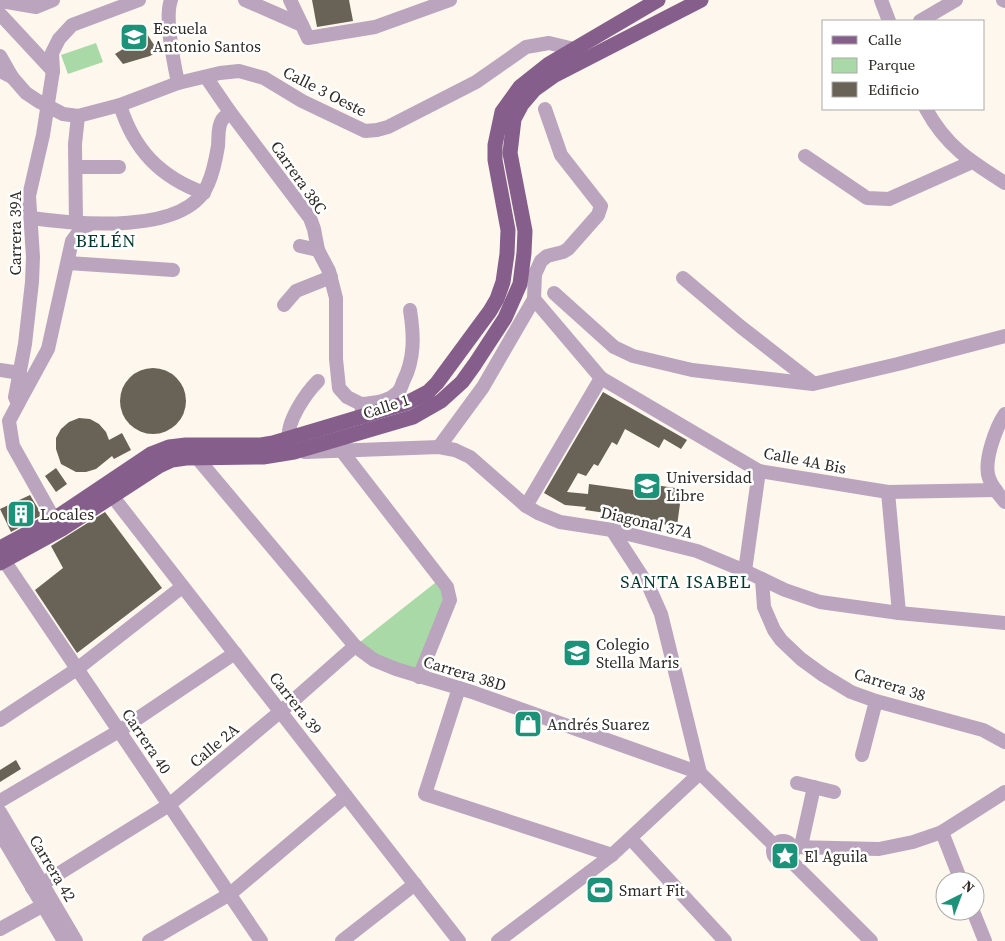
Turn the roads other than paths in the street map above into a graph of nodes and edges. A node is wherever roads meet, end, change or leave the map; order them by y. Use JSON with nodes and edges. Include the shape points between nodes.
{"nodes":[{"id":1,"x":53,"y":0,"type":"edge"},
{"id":2,"x":139,"y":0,"type":"edge"},
{"id":3,"x":170,"y":0,"type":"edge"},
{"id":4,"x":245,"y":0,"type":"edge"},
{"id":5,"x":290,"y":0,"type":"edge"},
{"id":6,"x":450,"y":0,"type":"edge"},
{"id":7,"x":658,"y":0,"type":"edge"},
{"id":8,"x":701,"y":0,"type":"edge"},
{"id":9,"x":881,"y":0,"type":"edge"},
{"id":10,"x":956,"y":0,"type":"edge"},
{"id":11,"x":0,"y":1,"type":"edge"},
{"id":12,"x":0,"y":14,"type":"edge"},
{"id":13,"x":889,"y":20,"type":"edge"},
{"id":14,"x":922,"y":20,"type":"edge"},
{"id":15,"x":305,"y":32,"type":"junction"},
{"id":16,"x":574,"y":50,"type":"junction"},
{"id":17,"x":0,"y":56,"type":"edge"},
{"id":18,"x":53,"y":71,"type":"junction"},
{"id":19,"x":548,"y":72,"type":"junction"},
{"id":20,"x":6,"y":74,"type":"edge"},
{"id":21,"x":206,"y":77,"type":"junction"},
{"id":22,"x":178,"y":83,"type":"junction"},
{"id":23,"x":120,"y":105,"type":"junction"},
{"id":24,"x":47,"y":106,"type":"junction"},
{"id":25,"x":545,"y":109,"type":"dead end"},
{"id":26,"x":927,"y":110,"type":"edge"},
{"id":27,"x":230,"y":112,"type":"junction"},
{"id":28,"x":78,"y":116,"type":"junction"},
{"id":29,"x":805,"y":156,"type":"dead end"},
{"id":30,"x":972,"y":162,"type":"junction"},
{"id":31,"x":76,"y":167,"type":"junction"},
{"id":32,"x":119,"y":167,"type":"dead end"},
{"id":33,"x":1005,"y":184,"type":"edge"},
{"id":34,"x":204,"y":193,"type":"junction"},
{"id":35,"x":31,"y":218,"type":"junction"},
{"id":36,"x":83,"y":224,"type":"junction"},
{"id":37,"x":300,"y":246,"type":"dead end"},
{"id":38,"x":318,"y":250,"type":"junction"},
{"id":39,"x":68,"y":263,"type":"junction"},
{"id":40,"x":173,"y":270,"type":"dead end"},
{"id":41,"x":331,"y":277,"type":"junction"},
{"id":42,"x":683,"y":278,"type":"dead end"},
{"id":43,"x":554,"y":293,"type":"dead end"},
{"id":44,"x":534,"y":299,"type":"junction"},
{"id":45,"x":284,"y":305,"type":"dead end"},
{"id":46,"x":410,"y":310,"type":"dead end"},
{"id":47,"x":1005,"y":336,"type":"edge"},
{"id":48,"x":0,"y":370,"type":"edge"},
{"id":49,"x":20,"y":373,"type":"junction"},
{"id":50,"x":601,"y":378,"type":"junction"},
{"id":51,"x":318,"y":381,"type":"dead end"},
{"id":52,"x":813,"y":384,"type":"junction"},
{"id":53,"x":18,"y":404,"type":"junction"},
{"id":54,"x":362,"y":410,"type":"junction"},
{"id":55,"x":1005,"y":414,"type":"edge"},
{"id":56,"x":292,"y":446,"type":"junction"},
{"id":57,"x":439,"y":447,"type":"junction"},
{"id":58,"x":341,"y":450,"type":"junction"},
{"id":59,"x":198,"y":459,"type":"junction"},
{"id":60,"x":759,"y":472,"type":"junction"},
{"id":61,"x":996,"y":490,"type":"junction"},
{"id":62,"x":108,"y":491,"type":"junction"},
{"id":63,"x":888,"y":492,"type":"junction"},
{"id":64,"x":1005,"y":502,"type":"edge"},
{"id":65,"x":526,"y":506,"type":"junction"},
{"id":66,"x":54,"y":519,"type":"junction"},
{"id":67,"x":612,"y":530,"type":"junction"},
{"id":68,"x":2,"y":558,"type":"edge"},
{"id":69,"x":744,"y":571,"type":"junction"},
{"id":70,"x":762,"y":579,"type":"junction"},
{"id":71,"x":182,"y":587,"type":"junction"},
{"id":72,"x":899,"y":612,"type":"junction"},
{"id":73,"x":1005,"y":623,"type":"edge"},
{"id":74,"x":355,"y":646,"type":"junction"},
{"id":75,"x":235,"y":653,"type":"junction"},
{"id":76,"x":77,"y":668,"type":"junction"},
{"id":77,"x":419,"y":677,"type":"junction"},
{"id":78,"x":458,"y":688,"type":"junction"},
{"id":79,"x":876,"y":701,"type":"junction"},
{"id":80,"x":280,"y":712,"type":"junction"},
{"id":81,"x":0,"y":720,"type":"edge"},
{"id":82,"x":119,"y":731,"type":"junction"},
{"id":83,"x":1005,"y":742,"type":"edge"},
{"id":84,"x":862,"y":755,"type":"dead end"},
{"id":85,"x":700,"y":772,"type":"junction"},
{"id":86,"x":797,"y":783,"type":"dead end"},
{"id":87,"x":814,"y":787,"type":"junction"},
{"id":88,"x":834,"y":792,"type":"dead end"},
{"id":89,"x":1005,"y":792,"type":"edge"},
{"id":90,"x":346,"y":796,"type":"junction"},
{"id":91,"x":0,"y":801,"type":"edge"},
{"id":92,"x":170,"y":805,"type":"junction"},
{"id":93,"x":1,"y":822,"type":"edge"},
{"id":94,"x":942,"y":832,"type":"junction"},
{"id":95,"x":631,"y":839,"type":"junction"},
{"id":96,"x":794,"y":851,"type":"junction"},
{"id":97,"x":612,"y":855,"type":"junction"},
{"id":98,"x":957,"y":871,"type":"edge"},
{"id":99,"x":415,"y":884,"type":"junction"},
{"id":100,"x":37,"y":886,"type":"junction"},
{"id":101,"x":230,"y":894,"type":"junction"},
{"id":102,"x":47,"y":903,"type":"junction"},
{"id":103,"x":977,"y":921,"type":"edge"},
{"id":104,"x":0,"y":929,"type":"edge"},
{"id":105,"x":868,"y":940,"type":"edge"},
{"id":106,"x":64,"y":941,"type":"edge"},
{"id":107,"x":76,"y":941,"type":"edge"},
{"id":108,"x":149,"y":941,"type":"edge"},
{"id":109,"x":261,"y":941,"type":"edge"},
{"id":110,"x":342,"y":941,"type":"edge"},
{"id":111,"x":460,"y":941,"type":"edge"},
{"id":112,"x":498,"y":941,"type":"edge"},
{"id":113,"x":725,"y":941,"type":"edge"},
{"id":114,"x":985,"y":941,"type":"edge"}],
"edges":[{"from":1,"to":11,"type":"street","via":[[36,7]]},
{"from":2,"to":18,"type":"street","name":"Carrera 39A","via":[[72,25],[52,53]]},
{"from":3,"to":22,"type":"street","via":[[168,19]]},
{"from":4,"to":15,"type":"street"},
{"from":5,"to":15,"type":"street"},
{"from":6,"to":15,"type":"street","via":[[375,27]]},
{"from":7,"to":16,"type":"main road"},
{"from":8,"to":19,"type":"main road"},
{"from":9,"to":13,"type":"street"},
{"from":10,"to":14,"type":"street"},
{"from":12,"to":18,"type":"street"},
{"from":16,"to":19,"type":"main road"},
{"from":16,"to":21,"type":"street","name":"Calle 3 Oeste","via":[[549,43],[526,47],[476,82],[388,127],[365,131],[302,101],[264,78],[239,71]]},
{"from":17,"to":20,"type":"street","name":"Calle 3 Oeste"},
{"from":18,"to":24,"type":"street","name":"Carrera 39A"},
{"from":19,"to":54,"type":"main road","name":"Calle 1","via":[[520,87],[502,112],[495,160],[508,238],[503,282],[497,299],[448,371],[432,388],[407,404]]},
{"from":19,"to":56,"type":"main road","name":"Calle 1","via":[[514,119],[510,152],[525,231],[523,267],[517,293],[475,364],[449,394],[413,418]]},
{"from":20,"to":24,"type":"street","name":"Calle 3 Oeste","via":[[26,93]]},
{"from":21,"to":22,"type":"street","name":"Calle 3 Oeste"},
{"from":21,"to":27,"type":"street","name":"Carrera 38C"},
{"from":22,"to":23,"type":"street","name":"Calle 3 Oeste"},
{"from":23,"to":28,"type":"street","name":"Calle 3 Oeste"},
{"from":23,"to":34,"type":"street","via":[[137,144],[150,160],[178,182]]},
{"from":24,"to":28,"type":"street","name":"Calle 3 Oeste","via":[[63,114]]},
{"from":24,"to":35,"type":"street","name":"Carrera 39A","via":[[29,196]]},
{"from":25,"to":44,"type":"street","via":[[561,155],[601,206],[598,215],[568,249],[541,261],[535,274]]},
{"from":26,"to":30,"type":"street","via":[[935,126],[956,150]]},
{"from":27,"to":34,"type":"street","via":[[218,130],[218,148]]},
{"from":27,"to":38,"type":"street","name":"Carrera 38C","via":[[310,218]]},
{"from":28,"to":31,"type":"street"},
{"from":29,"to":30,"type":"street","via":[[868,198],[889,199]]},
{"from":30,"to":33,"type":"street"},
{"from":31,"to":32,"type":"street"},
{"from":31,"to":36,"type":"street"},
{"from":34,"to":36,"type":"street","via":[[179,212],[158,218],[120,224]]},
{"from":35,"to":36,"type":"street"},
{"from":35,"to":49,"type":"street","name":"Carrera 39A","via":[[34,257]]},
{"from":36,"to":39,"type":"street","via":[[72,240]]},
{"from":37,"to":38,"type":"street"},
{"from":38,"to":41,"type":"street","name":"Carrera 38C"},
{"from":39,"to":40,"type":"street"},
{"from":39,"to":53,"type":"street","via":[[48,349]]},
{"from":41,"to":45,"type":"street","via":[[296,291]]},
{"from":41,"to":54,"type":"street","name":"Carrera 38C","via":[[336,298],[339,388]]},
{"from":42,"to":52,"type":"street"},
{"from":43,"to":52,"type":"street","via":[[614,347],[633,356],[692,370]]},
{"from":44,"to":50,"type":"street","name":"Calle 4A Bis"},
{"from":44,"to":57,"type":"street","via":[[483,387]]},
{"from":46,"to":54,"type":"street","via":[[414,338],[412,360],[402,384],[398,392],[389,398]]},
{"from":47,"to":52,"type":"street"},
{"from":48,"to":49,"type":"street"},
{"from":49,"to":53,"type":"street","name":"Carrera 39A","via":[[15,397]]},
{"from":50,"to":60,"type":"street","name":"Calle 4A Bis"},
{"from":50,"to":65,"type":"street"},
{"from":51,"to":56,"type":"street","via":[[295,414],[289,432]]},
{"from":53,"to":66,"type":"street","name":"Carrera 39A","via":[[9,421],[13,446]]},
{"from":54,"to":56,"type":"main road","name":"Calle 1"},
{"from":55,"to":61,"type":"street","via":[[990,451],[987,472]]},
{"from":56,"to":58,"type":"street","name":"Diagonal 37A"},
{"from":56,"to":59,"type":"main road","name":"Calle 1","via":[[263,457]]},
{"from":56,"to":62,"type":"main road","name":"Calle 1","via":[[169,447],[151,454]]},
{"from":57,"to":58,"type":"street","name":"Diagonal 37A"},
{"from":57,"to":65,"type":"street","name":"Diagonal 37A","via":[[470,457]]},
{"from":58,"to":77,"type":"street","via":[[447,587],[450,600]]},
{"from":59,"to":62,"type":"main road","name":"Calle 1","via":[[172,460]]},
{"from":59,"to":74,"type":"street","name":"Carrera 38D"},
{"from":60,"to":63,"type":"street","name":"Calle 4A Bis"},
{"from":60,"to":69,"type":"street"},
{"from":61,"to":63,"type":"street","name":"Calle 4A Bis"},
{"from":61,"to":64,"type":"street"},
{"from":62,"to":66,"type":"main road","name":"Calle 1"},
{"from":62,"to":68,"type":"main road","name":"Calle 1","via":[[54,533]]},
{"from":62,"to":71,"type":"street","name":"Carrera 39"},
{"from":63,"to":72,"type":"street"},
{"from":65,"to":67,"type":"street","name":"Diagonal 37A","via":[[560,522]]},
{"from":66,"to":68,"type":"main road","name":"Calle 1"},
{"from":67,"to":69,"type":"street","name":"Diagonal 37A","via":[[697,551]]},
{"from":67,"to":85,"type":"street","via":[[649,587],[661,614]]},
{"from":68,"to":76,"type":"street","name":"Carrera 40"},
{"from":69,"to":70,"type":"street","name":"Diagonal 37A"},
{"from":70,"to":72,"type":"street","name":"Diagonal 37A","via":[[798,596],[820,602]]},
{"from":70,"to":79,"type":"street","name":"Carrera 38","via":[[764,607],[781,640],[823,675],[851,692]]},
{"from":71,"to":75,"type":"street","name":"Carrera 39"},
{"from":71,"to":76,"type":"street"},
{"from":72,"to":73,"type":"street","name":"Diagonal 37A"},
{"from":74,"to":77,"type":"street","name":"Carrera 38D","via":[[374,660]]},
{"from":74,"to":80,"type":"street","name":"Calle 2A"},
{"from":75,"to":80,"type":"street","name":"Carrera 39"},
{"from":75,"to":82,"type":"street"},
{"from":76,"to":81,"type":"street"},
{"from":76,"to":82,"type":"street","name":"Carrera 40"},
{"from":77,"to":78,"type":"street","name":"Carrera 38D"},
{"from":78,"to":85,"type":"street","name":"Carrera 38D"},
{"from":78,"to":97,"type":"street","via":[[425,794]]},
{"from":79,"to":83,"type":"street","name":"Carrera 38","via":[[983,730]]},
{"from":79,"to":84,"type":"street"},
{"from":80,"to":90,"type":"street","name":"Carrera 39"},
{"from":80,"to":92,"type":"street","name":"Calle 2A"},
{"from":82,"to":91,"type":"street"},
{"from":82,"to":92,"type":"street","name":"Carrera 40"},
{"from":85,"to":95,"type":"street"},
{"from":85,"to":96,"type":"street","name":"Carrera 38D","via":[[774,845],[782,840],[788,842]]},
{"from":86,"to":87,"type":"street"},
{"from":87,"to":88,"type":"street"},
{"from":87,"to":96,"type":"street"},
{"from":89,"to":94,"type":"street"},
{"from":90,"to":99,"type":"street","name":"Carrera 39"},
{"from":90,"to":101,"type":"street"},
{"from":92,"to":100,"type":"street","name":"Calle 2A"},
{"from":92,"to":101,"type":"street","name":"Carrera 40"},
{"from":93,"to":100,"type":"street","name":"Carrera 42"},
{"from":94,"to":96,"type":"street","via":[[879,849]]},
{"from":94,"to":98,"type":"street"},
{"from":95,"to":97,"type":"street"},
{"from":95,"to":113,"type":"street"},
{"from":96,"to":105,"type":"street"},
{"from":97,"to":112,"type":"street"},
{"from":99,"to":110,"type":"street"},
{"from":99,"to":111,"type":"street","name":"Carrera 39"},
{"from":100,"to":102,"type":"street","name":"Carrera 42"},
{"from":101,"to":108,"type":"street"},
{"from":101,"to":109,"type":"street","name":"Carrera 40"},
{"from":102,"to":104,"type":"street"},
{"from":102,"to":106,"type":"street","name":"Carrera 42"},
{"from":102,"to":107,"type":"street","name":"Carrera 42"},
{"from":103,"to":114,"type":"street"}]}
